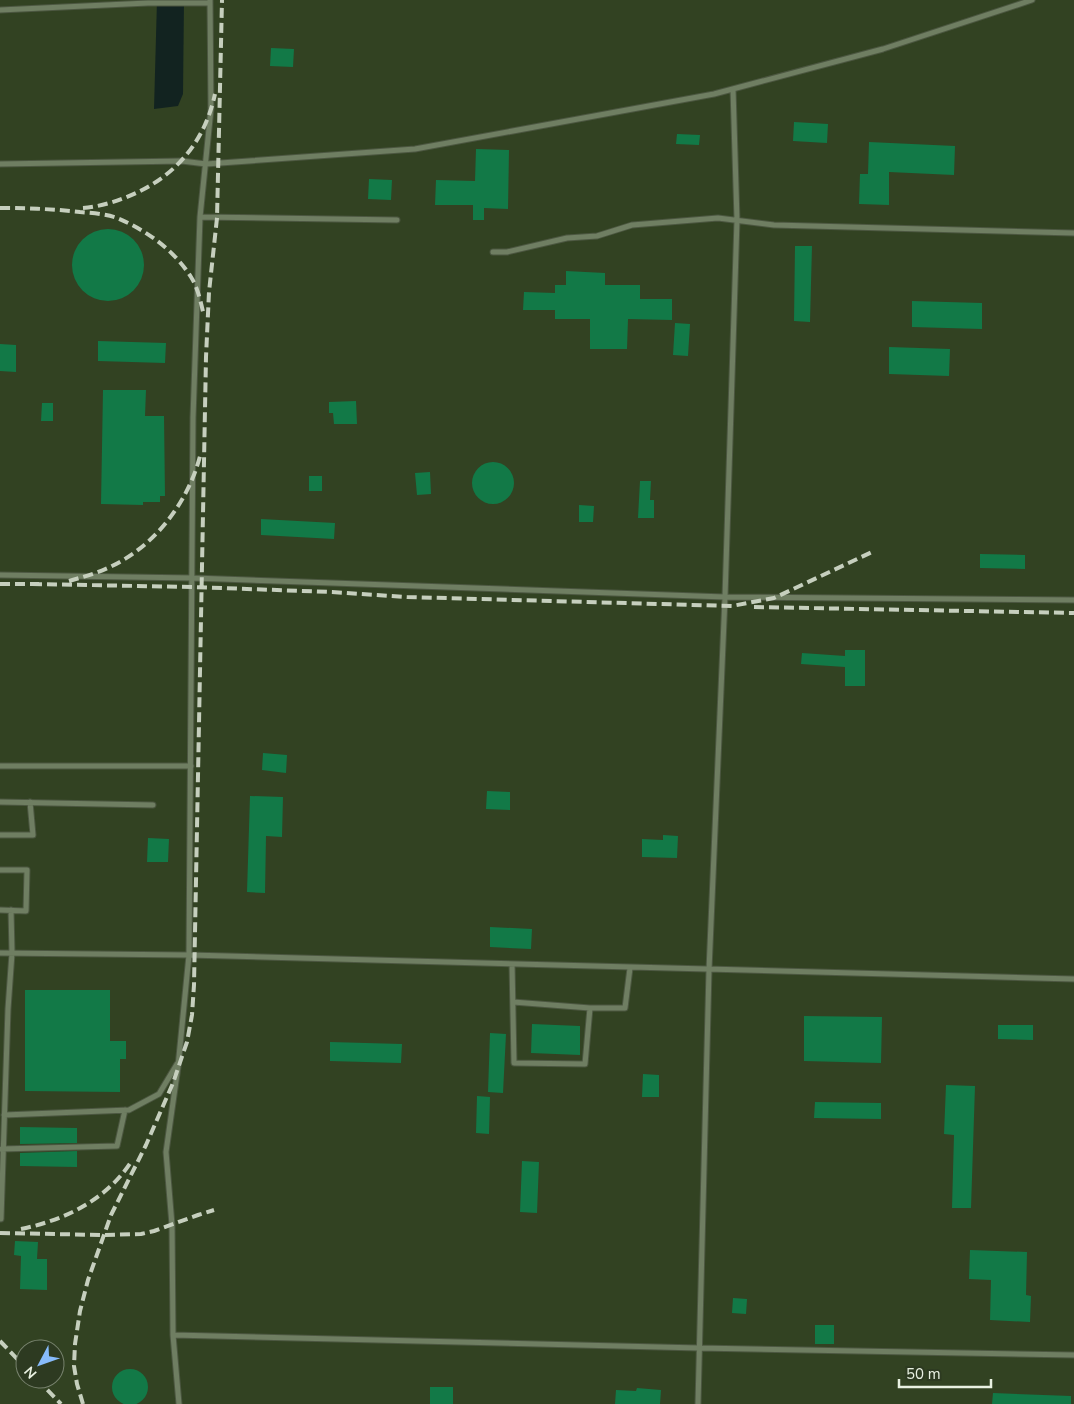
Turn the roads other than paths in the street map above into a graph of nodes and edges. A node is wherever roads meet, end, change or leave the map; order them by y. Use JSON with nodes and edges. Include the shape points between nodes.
{"nodes":[{"id":1,"x":1032,"y":0,"type":"edge"},
{"id":2,"x":210,"y":1,"type":"edge"},
{"id":3,"x":0,"y":10,"type":"edge"},
{"id":4,"x":733,"y":89,"type":"junction"},
{"id":5,"x":0,"y":164,"type":"edge"},
{"id":6,"x":206,"y":164,"type":"junction"},
{"id":7,"x":200,"y":217,"type":"junction"},
{"id":8,"x":397,"y":220,"type":"dead end"},
{"id":9,"x":737,"y":220,"type":"junction"},
{"id":10,"x":1074,"y":233,"type":"edge"},
{"id":11,"x":493,"y":252,"type":"dead end"},
{"id":12,"x":0,"y":575,"type":"edge"},
{"id":13,"x":192,"y":578,"type":"junction"},
{"id":14,"x":725,"y":597,"type":"junction"},
{"id":15,"x":1074,"y":600,"type":"edge"},
{"id":16,"x":0,"y":766,"type":"edge"},
{"id":17,"x":191,"y":766,"type":"junction"},
{"id":18,"x":0,"y":802,"type":"edge"},
{"id":19,"x":30,"y":802,"type":"junction"},
{"id":20,"x":153,"y":806,"type":"dead end"},
{"id":21,"x":0,"y":835,"type":"edge"},
{"id":22,"x":0,"y":870,"type":"edge"},
{"id":23,"x":0,"y":910,"type":"edge"},
{"id":24,"x":11,"y":910,"type":"junction"},
{"id":25,"x":0,"y":953,"type":"edge"},
{"id":26,"x":12,"y":953,"type":"junction"},
{"id":27,"x":189,"y":955,"type":"junction"},
{"id":28,"x":512,"y":964,"type":"junction"},
{"id":29,"x":630,"y":968,"type":"junction"},
{"id":30,"x":709,"y":970,"type":"junction"},
{"id":31,"x":1074,"y":980,"type":"edge"},
{"id":32,"x":513,"y":1002,"type":"junction"},
{"id":33,"x":590,"y":1008,"type":"junction"},
{"id":34,"x":179,"y":1062,"type":"junction"},
{"id":35,"x":125,"y":1110,"type":"junction"},
{"id":36,"x":4,"y":1115,"type":"junction"},
{"id":37,"x":1,"y":1149,"type":"edge"},
{"id":38,"x":1,"y":1219,"type":"edge"},
{"id":39,"x":173,"y":1335,"type":"junction"},
{"id":40,"x":699,"y":1348,"type":"junction"},
{"id":41,"x":1074,"y":1355,"type":"edge"},
{"id":42,"x":179,"y":1404,"type":"edge"},
{"id":43,"x":698,"y":1404,"type":"edge"}],
"edges":[{"from":1,"to":4,"type":"lane","via":[[883,49]]},
{"from":2,"to":3,"type":"lane"},
{"from":2,"to":6,"type":"lane","via":[[211,109]]},
{"from":4,"to":6,"type":"lane","via":[[415,148]]},
{"from":4,"to":9,"type":"lane"},
{"from":5,"to":6,"type":"lane","via":[[182,161]]},
{"from":6,"to":7,"type":"lane"},
{"from":7,"to":8,"type":"lane"},
{"from":7,"to":13,"type":"lane","via":[[193,418]]},
{"from":9,"to":10,"type":"lane","via":[[774,226]]},
{"from":9,"to":11,"type":"lane","via":[[718,218],[632,225],[597,236],[567,238],[507,252]]},
{"from":9,"to":14,"type":"lane"},
{"from":12,"to":13,"type":"lane"},
{"from":13,"to":14,"type":"lane"},
{"from":13,"to":17,"type":"lane"},
{"from":14,"to":15,"type":"lane"},
{"from":14,"to":30,"type":"lane"},
{"from":16,"to":17,"type":"lane"},
{"from":17,"to":27,"type":"lane"},
{"from":18,"to":19,"type":"lane"},
{"from":19,"to":20,"type":"lane"},
{"from":19,"to":21,"type":"lane","via":[[33,835]]},
{"from":22,"to":24,"type":"lane","via":[[28,870],[26,911]]},
{"from":23,"to":24,"type":"lane"},
{"from":24,"to":26,"type":"lane"},
{"from":25,"to":26,"type":"lane"},
{"from":26,"to":27,"type":"lane"},
{"from":26,"to":36,"type":"lane"},
{"from":27,"to":28,"type":"lane"},
{"from":27,"to":34,"type":"lane"},
{"from":28,"to":29,"type":"lane"},
{"from":28,"to":32,"type":"lane"},
{"from":29,"to":30,"type":"lane"},
{"from":29,"to":33,"type":"lane","via":[[625,1008]]},
{"from":30,"to":31,"type":"lane"},
{"from":30,"to":40,"type":"lane"},
{"from":32,"to":33,"type":"lane"},
{"from":32,"to":33,"type":"lane","via":[[514,1063],[585,1064]]},
{"from":34,"to":35,"type":"lane","via":[[160,1094]]},
{"from":34,"to":39,"type":"lane","via":[[166,1152],[172,1225]]},
{"from":35,"to":36,"type":"lane"},
{"from":35,"to":37,"type":"lane","via":[[116,1146]]},
{"from":36,"to":37,"type":"lane"},
{"from":37,"to":38,"type":"lane"},
{"from":39,"to":40,"type":"lane"},
{"from":39,"to":42,"type":"lane"},
{"from":40,"to":41,"type":"lane"},
{"from":40,"to":43,"type":"lane"}]}
